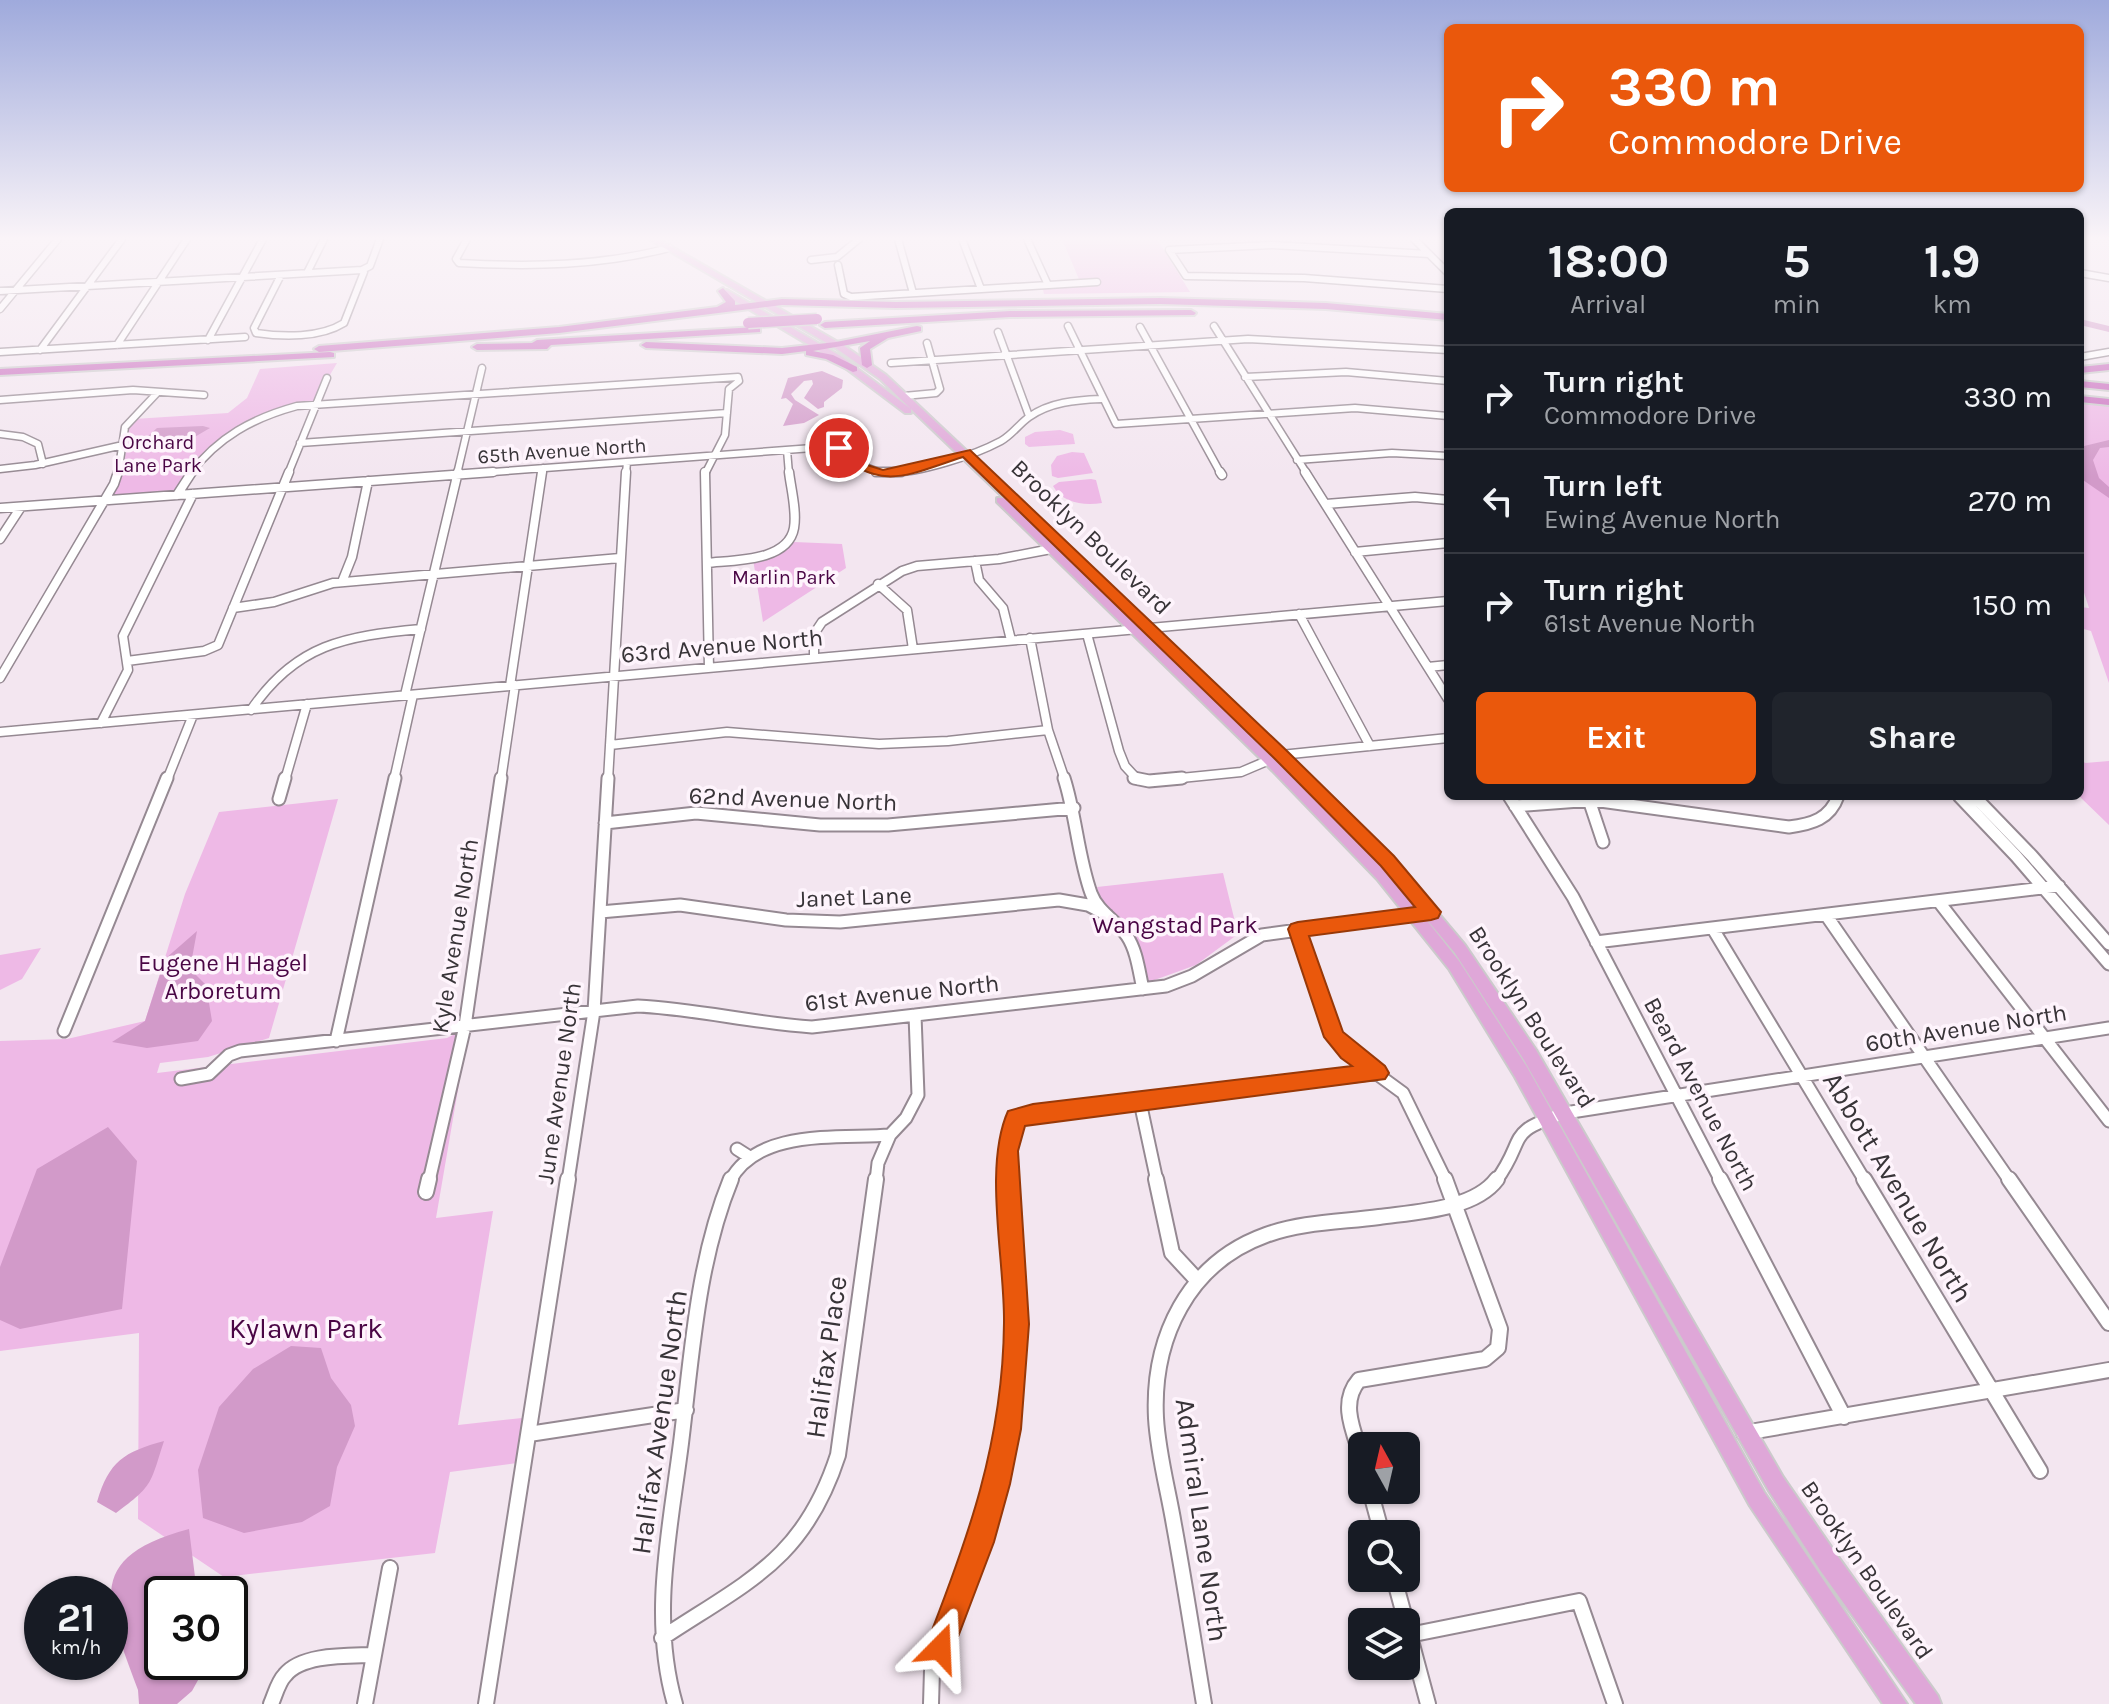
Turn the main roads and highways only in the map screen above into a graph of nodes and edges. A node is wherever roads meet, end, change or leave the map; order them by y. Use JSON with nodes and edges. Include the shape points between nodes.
{"nodes":[{"id":1,"x":653,"y":319,"type":"edge"},
{"id":2,"x":768,"y":319,"type":"edge"},
{"id":3,"x":792,"y":319,"type":"edge"},
{"id":4,"x":865,"y":319,"type":"edge"},
{"id":5,"x":907,"y":319,"type":"edge"},
{"id":6,"x":1105,"y":319,"type":"edge"},
{"id":7,"x":1346,"y":319,"type":"edge"},
{"id":8,"x":821,"y":322,"type":"junction"},
{"id":9,"x":752,"y":326,"type":"junction"},
{"id":10,"x":1444,"y":326,"type":"edge"},
{"id":11,"x":999,"y":327,"type":"junction"},
{"id":12,"x":892,"y":336,"type":"junction"},
{"id":13,"x":840,"y":344,"type":"junction"},
{"id":14,"x":477,"y":347,"type":"junction"},
{"id":15,"x":819,"y":348,"type":"junction"},
{"id":16,"x":319,"y":349,"type":"junction"},
{"id":17,"x":713,"y":349,"type":"junction"},
{"id":18,"x":867,"y":365,"type":"junction"},
{"id":19,"x":0,"y":366,"type":"edge"},
{"id":20,"x":2109,"y":367,"type":"edge"},
{"id":21,"x":853,"y":369,"type":"junction"},
{"id":22,"x":2084,"y":370,"type":"edge"},
{"id":23,"x":0,"y":372,"type":"edge"},
{"id":24,"x":2084,"y":384,"type":"edge"},
{"id":25,"x":2109,"y":387,"type":"edge"},
{"id":26,"x":2084,"y":392,"type":"edge"},
{"id":27,"x":2109,"y":395,"type":"edge"},
{"id":28,"x":2084,"y":399,"type":"edge"},
{"id":29,"x":2109,"y":402,"type":"edge"},
{"id":30,"x":960,"y":454,"type":"junction"},
{"id":31,"x":1141,"y":629,"type":"junction"},
{"id":32,"x":1423,"y":914,"type":"junction"},
{"id":33,"x":1896,"y":1704,"type":"edge"},
{"id":34,"x":1930,"y":1704,"type":"edge"}],
"edges":[{"from":1,"to":16,"type":"highway"},
{"from":2,"to":15,"type":"main road","name":"Brooklyn Boulevard"},
{"from":3,"to":13,"type":"main road","name":"Brooklyn Boulevard"},
{"from":4,"to":8,"type":"highway"},
{"from":5,"to":8,"type":"highway"},
{"from":6,"to":11,"type":"highway"},
{"from":7,"to":10,"type":"highway"},
{"from":8,"to":9,"type":"highway"},
{"from":9,"to":14,"type":"highway"},
{"from":9,"to":16,"type":"highway"},
{"from":11,"to":12,"type":"highway"},
{"from":11,"to":13,"type":"highway","via":[[935,326]]},
{"from":12,"to":13,"type":"highway"},
{"from":12,"to":18,"type":"highway","via":[[865,348]]},
{"from":13,"to":15,"type":"highway"},
{"from":13,"to":18,"type":"main road","name":"Brooklyn Boulevard"},
{"from":14,"to":17,"type":"highway","via":[[627,344]]},
{"from":14,"to":23,"type":"highway"},
{"from":15,"to":17,"type":"highway"},
{"from":15,"to":21,"type":"main road","name":"Brooklyn Boulevard"},
{"from":16,"to":19,"type":"highway"},
{"from":17,"to":21,"type":"highway","via":[[817,354]]},
{"from":18,"to":30,"type":"main road","name":"Brooklyn Boulevard"},
{"from":20,"to":22,"type":"highway"},
{"from":21,"to":30,"type":"main road","name":"Brooklyn Boulevard"},
{"from":24,"to":25,"type":"highway"},
{"from":26,"to":27,"type":"highway"},
{"from":28,"to":29,"type":"highway"},
{"from":30,"to":31,"type":"main road","name":"Brooklyn Boulevard"},
{"from":30,"to":31,"type":"main road","name":"Brooklyn Boulevard","via":[[1051,549]]},
{"from":31,"to":32,"type":"main road","name":"Brooklyn Boulevard","via":[[1382,855]]},
{"from":32,"to":33,"type":"main road","name":"Brooklyn Boulevard","via":[[1485,1012],[1757,1499]]},
{"from":32,"to":34,"type":"main road","name":"Brooklyn Boulevard","via":[[1504,1012],[1744,1433]]}]}
